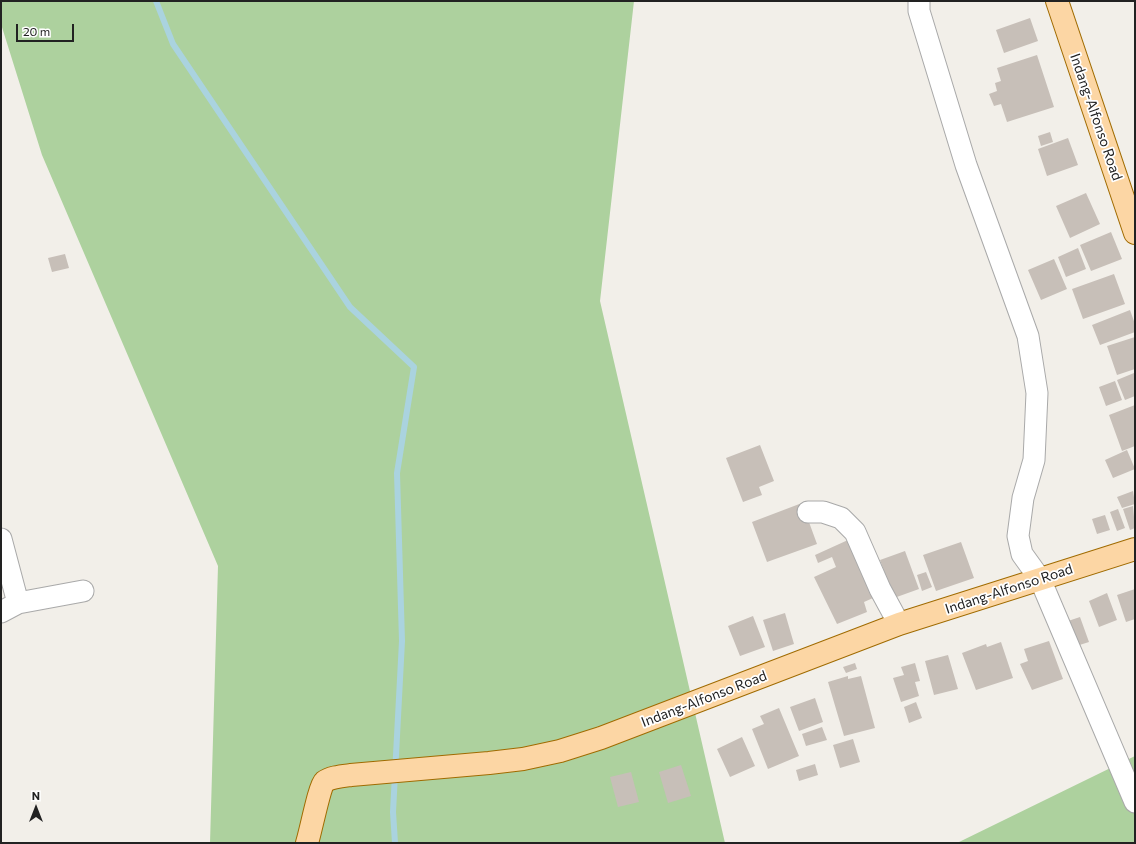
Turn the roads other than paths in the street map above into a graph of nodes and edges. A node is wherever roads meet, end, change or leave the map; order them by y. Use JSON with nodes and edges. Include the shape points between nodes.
{"nodes":[{"id":1,"x":919,"y":1,"type":"edge"},
{"id":2,"x":1057,"y":1,"type":"edge"},
{"id":3,"x":1135,"y":233,"type":"edge"},
{"id":4,"x":808,"y":512,"type":"dead end"},
{"id":5,"x":1,"y":539,"type":"edge"},
{"id":6,"x":1135,"y":549,"type":"edge"},
{"id":7,"x":1040,"y":579,"type":"junction"},
{"id":8,"x":83,"y":591,"type":"dead end"},
{"id":9,"x":10,"y":608,"type":"edge"},
{"id":10,"x":898,"y":624,"type":"junction"},
{"id":11,"x":1135,"y":802,"type":"edge"},
{"id":12,"x":307,"y":843,"type":"edge"}],
"edges":[{"from":1,"to":7,"type":"street","via":[[919,11],[966,165],[1028,336],[1037,393],[1034,460],[1023,498],[1018,536],[1022,554]]},
{"from":2,"to":3,"type":"main road","name":"Indang-Alfonso Road"},
{"from":4,"to":10,"type":"street","via":[[823,512],[841,518],[855,532]]},
{"from":5,"to":9,"type":"street"},
{"from":6,"to":7,"type":"main road","name":"Indang-Alfonso Road"},
{"from":7,"to":10,"type":"main road","name":"Indang-Alfonso Road"},
{"from":7,"to":11,"type":"street"},
{"from":8,"to":9,"type":"street"},
{"from":10,"to":12,"type":"main road","name":"Indang-Alfonso Road","via":[[601,738],[560,751],[489,764],[418,768],[330,779],[322,784],[319,792]]}]}
